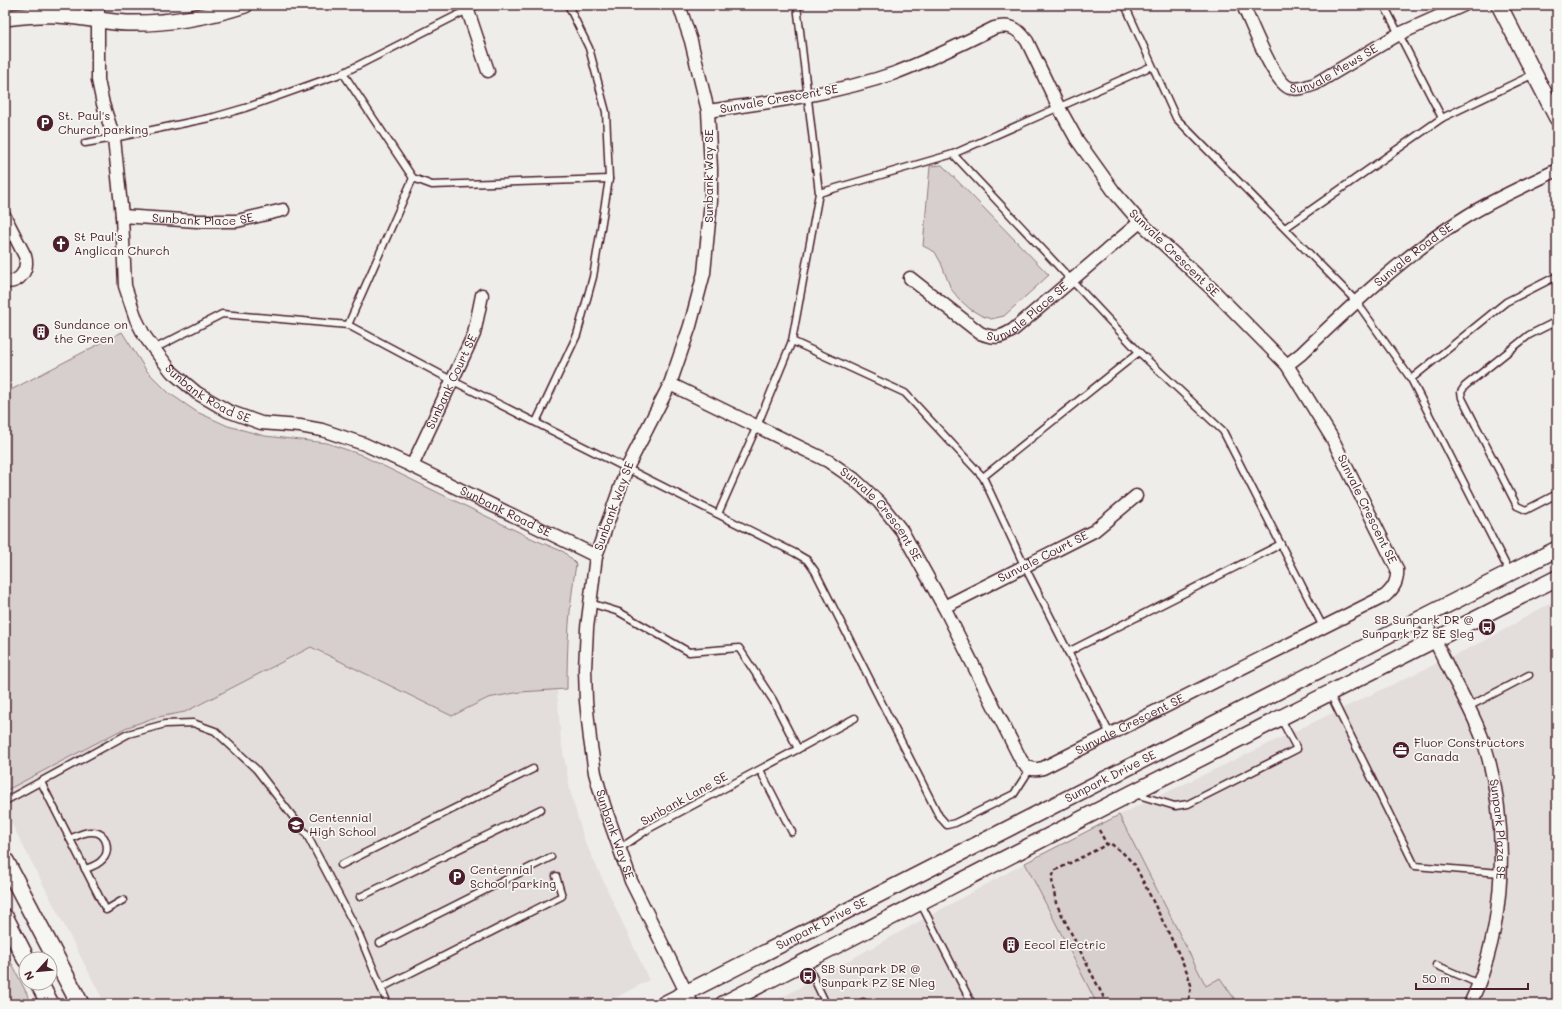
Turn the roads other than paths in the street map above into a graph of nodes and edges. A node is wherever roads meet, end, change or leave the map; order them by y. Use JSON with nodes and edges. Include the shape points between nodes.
{"nodes":[{"id":1,"x":245,"y":5,"type":"edge"},
{"id":2,"x":568,"y":5,"type":"edge"},
{"id":3,"x":679,"y":5,"type":"edge"},
{"id":4,"x":797,"y":5,"type":"edge"},
{"id":5,"x":1125,"y":5,"type":"edge"},
{"id":6,"x":1244,"y":5,"type":"edge"},
{"id":7,"x":1384,"y":5,"type":"edge"},
{"id":8,"x":1464,"y":5,"type":"edge"},
{"id":9,"x":1499,"y":5,"type":"edge"},
{"id":10,"x":470,"y":7,"type":"edge"},
{"id":11,"x":98,"y":12,"type":"edge"},
{"id":12,"x":5,"y":18,"type":"edge"},
{"id":13,"x":1399,"y":34,"type":"junction"},
{"id":14,"x":1152,"y":66,"type":"junction"},
{"id":15,"x":488,"y":71,"type":"dead end"},
{"id":16,"x":343,"y":73,"type":"junction"},
{"id":17,"x":1534,"y":74,"type":"junction"},
{"id":18,"x":807,"y":96,"type":"junction"},
{"id":19,"x":1058,"y":106,"type":"junction"},
{"id":20,"x":708,"y":111,"type":"junction"},
{"id":21,"x":1442,"y":118,"type":"junction"},
{"id":22,"x":1557,"y":118,"type":"edge"},
{"id":23,"x":114,"y":138,"type":"junction"},
{"id":24,"x":84,"y":143,"type":"dead end"},
{"id":25,"x":952,"y":154,"type":"junction"},
{"id":26,"x":1557,"y":170,"type":"edge"},
{"id":27,"x":413,"y":178,"type":"junction"},
{"id":28,"x":609,"y":179,"type":"junction"},
{"id":29,"x":819,"y":193,"type":"junction"},
{"id":30,"x":283,"y":210,"type":"dead end"},
{"id":31,"x":122,"y":216,"type":"junction"},
{"id":32,"x":5,"y":217,"type":"edge"},
{"id":33,"x":1140,"y":222,"type":"junction"},
{"id":34,"x":1285,"y":228,"type":"junction"},
{"id":35,"x":1557,"y":276,"type":"edge"},
{"id":36,"x":910,"y":278,"type":"dead end"},
{"id":37,"x":1071,"y":281,"type":"junction"},
{"id":38,"x":5,"y":282,"type":"edge"},
{"id":39,"x":482,"y":295,"type":"dead end"},
{"id":40,"x":1356,"y":301,"type":"junction"},
{"id":41,"x":1557,"y":321,"type":"edge"},
{"id":42,"x":348,"y":325,"type":"junction"},
{"id":43,"x":792,"y":341,"type":"junction"},
{"id":44,"x":154,"y":349,"type":"junction"},
{"id":45,"x":1139,"y":352,"type":"junction"},
{"id":46,"x":1287,"y":365,"type":"junction"},
{"id":47,"x":1411,"y":379,"type":"junction"},
{"id":48,"x":453,"y":381,"type":"junction"},
{"id":49,"x":670,"y":384,"type":"junction"},
{"id":50,"x":536,"y":422,"type":"junction"},
{"id":51,"x":757,"y":426,"type":"junction"},
{"id":52,"x":412,"y":466,"type":"junction"},
{"id":53,"x":627,"y":468,"type":"junction"},
{"id":54,"x":983,"y":477,"type":"junction"},
{"id":55,"x":1557,"y":494,"type":"edge"},
{"id":56,"x":1136,"y":496,"type":"dead end"},
{"id":57,"x":718,"y":514,"type":"junction"},
{"id":58,"x":1281,"y":544,"type":"junction"},
{"id":59,"x":1557,"y":549,"type":"edge"},
{"id":60,"x":596,"y":556,"type":"junction"},
{"id":61,"x":1024,"y":565,"type":"junction"},
{"id":62,"x":1510,"y":574,"type":"junction"},
{"id":63,"x":1557,"y":578,"type":"edge"},
{"id":64,"x":590,"y":603,"type":"junction"},
{"id":65,"x":944,"y":607,"type":"junction"},
{"id":66,"x":1423,"y":618,"type":"junction"},
{"id":67,"x":1323,"y":626,"type":"junction"},
{"id":68,"x":1435,"y":640,"type":"junction"},
{"id":69,"x":1068,"y":652,"type":"junction"},
{"id":70,"x":1529,"y":675,"type":"dead end"},
{"id":71,"x":1330,"y":694,"type":"junction"},
{"id":72,"x":1468,"y":707,"type":"junction"},
{"id":73,"x":855,"y":718,"type":"dead end"},
{"id":74,"x":1281,"y":719,"type":"junction"},
{"id":75,"x":1110,"y":734,"type":"junction"},
{"id":76,"x":798,"y":749,"type":"junction"},
{"id":77,"x":533,"y":769,"type":"dead end"},
{"id":78,"x":1030,"y":769,"type":"junction"},
{"id":79,"x":760,"y":770,"type":"junction"},
{"id":80,"x":41,"y":782,"type":"junction"},
{"id":81,"x":1132,"y":793,"type":"junction"},
{"id":82,"x":5,"y":801,"type":"edge"},
{"id":83,"x":541,"y":809,"type":"dead end"},
{"id":84,"x":792,"y":832,"type":"dead end"},
{"id":85,"x":70,"y":839,"type":"junction"},
{"id":86,"x":619,"y":849,"type":"junction"},
{"id":87,"x":551,"y":857,"type":"dead end"},
{"id":88,"x":5,"y":861,"type":"edge"},
{"id":89,"x":341,"y":865,"type":"dead end"},
{"id":90,"x":86,"y":869,"type":"junction"},
{"id":91,"x":1500,"y":873,"type":"junction"},
{"id":92,"x":556,"y":876,"type":"dead end"},
{"id":93,"x":360,"y":897,"type":"dead end"},
{"id":94,"x":123,"y":900,"type":"dead end"},
{"id":95,"x":920,"y":902,"type":"junction"},
{"id":96,"x":5,"y":918,"type":"edge"},
{"id":97,"x":380,"y":943,"type":"dead end"},
{"id":98,"x":22,"y":951,"type":"edge"},
{"id":99,"x":806,"y":961,"type":"junction"},
{"id":100,"x":1436,"y":965,"type":"dead end"},
{"id":101,"x":1479,"y":984,"type":"junction"},
{"id":102,"x":381,"y":988,"type":"junction"},
{"id":103,"x":43,"y":991,"type":"edge"},
{"id":104,"x":689,"y":998,"type":"edge"},
{"id":105,"x":50,"y":1004,"type":"edge"},
{"id":106,"x":80,"y":1004,"type":"edge"},
{"id":107,"x":388,"y":1004,"type":"edge"},
{"id":108,"x":664,"y":1004,"type":"edge"},
{"id":109,"x":723,"y":1004,"type":"edge"},
{"id":110,"x":826,"y":1004,"type":"edge"},
{"id":111,"x":972,"y":1004,"type":"edge"},
{"id":112,"x":1470,"y":1004,"type":"edge"}],
"edges":[{"from":1,"to":11,"type":"street","via":[[206,16],[166,22],[127,23]]},
{"from":2,"to":28,"type":"lane","via":[[588,48],[606,112]]},
{"from":3,"to":20,"type":"street","name":"Sunbank Way SE","via":[[691,41]]},
{"from":4,"to":18,"type":"lane"},
{"from":5,"to":14,"type":"lane"},
{"from":6,"to":13,"type":"street","name":"Sunvale Mews SE","via":[[1272,70],[1289,88],[1301,89],[1315,84]]},
{"from":7,"to":13,"type":"lane"},
{"from":8,"to":13,"type":"street","name":"Sunvale Mews SE"},
{"from":9,"to":17,"type":"street"},
{"from":10,"to":15,"type":"street"},
{"from":10,"to":16,"type":"lane"},
{"from":11,"to":12,"type":"street"},
{"from":11,"to":23,"type":"street","name":"Sunbank Road SE","via":[[98,80]]},
{"from":13,"to":21,"type":"lane"},
{"from":14,"to":19,"type":"lane"},
{"from":14,"to":34,"type":"lane","via":[[1180,122]]},
{"from":16,"to":23,"type":"lane","via":[[214,117]]},
{"from":16,"to":27,"type":"lane"},
{"from":17,"to":21,"type":"lane"},
{"from":17,"to":22,"type":"street"},
{"from":18,"to":19,"type":"street","name":"Sunvale Crescent SE","via":[[894,73],[1003,26],[1021,32]]},
{"from":18,"to":20,"type":"street","name":"Sunvale Crescent SE"},
{"from":18,"to":29,"type":"lane"},
{"from":19,"to":25,"type":"lane"},
{"from":19,"to":33,"type":"street","name":"Sunvale Crescent SE","via":[[1099,172]]},
{"from":20,"to":49,"type":"street","name":"Sunbank Way SE","via":[[711,201],[704,273],[690,326]]},
{"from":21,"to":34,"type":"lane"},
{"from":23,"to":24,"type":"lane"},
{"from":23,"to":31,"type":"street","name":"Sunbank Road SE"},
{"from":25,"to":29,"type":"lane"},
{"from":25,"to":37,"type":"lane"},
{"from":26,"to":40,"type":"street","name":"Sunvale Road SE","via":[[1468,215],[1395,268]]},
{"from":27,"to":28,"type":"lane","via":[[432,185]]},
{"from":27,"to":42,"type":"lane"},
{"from":28,"to":50,"type":"lane","via":[[593,277],[577,334]]},
{"from":29,"to":43,"type":"lane"},
{"from":30,"to":31,"type":"street","name":"Sunbank Place SE","via":[[237,221]]},
{"from":31,"to":44,"type":"street","name":"Sunbank Road SE","via":[[125,286],[136,319]]},
{"from":32,"to":38,"type":"street","via":[[27,262],[20,278]]},
{"from":33,"to":37,"type":"street","name":"Sunvale Place SE"},
{"from":33,"to":46,"type":"street","name":"Sunvale Crescent SE","via":[[1213,290]]},
{"from":34,"to":40,"type":"lane"},
{"from":35,"to":47,"type":"lane","via":[[1506,302]]},
{"from":36,"to":37,"type":"street","name":"Sunvale Place SE","via":[[980,332],[996,338],[1013,330]]},
{"from":37,"to":45,"type":"lane"},
{"from":39,"to":48,"type":"street","name":"Sunbank Court SE","via":[[474,334]]},
{"from":40,"to":46,"type":"street","name":"Sunvale Road SE"},
{"from":40,"to":47,"type":"lane"},
{"from":41,"to":55,"type":"lane","via":[[1529,335],[1464,386],[1461,392],[1517,506],[1526,510]]},
{"from":42,"to":44,"type":"lane","via":[[222,314]]},
{"from":42,"to":48,"type":"lane"},
{"from":43,"to":51,"type":"lane"},
{"from":43,"to":54,"type":"lane","via":[[905,393]]},
{"from":44,"to":52,"type":"street","name":"Sunbank Road SE","via":[[183,382],[228,411],[261,423],[322,430],[364,444]]},
{"from":45,"to":54,"type":"lane"},
{"from":45,"to":58,"type":"lane","via":[[1223,431]]},
{"from":46,"to":67,"type":"street","name":"Sunvale Crescent SE","via":[[1332,438],[1397,569],[1395,585],[1385,596]]},
{"from":47,"to":62,"type":"lane"},
{"from":48,"to":50,"type":"lane"},
{"from":48,"to":52,"type":"street","name":"Sunbank Court SE"},
{"from":49,"to":51,"type":"street","name":"Sunvale Crescent SE"},
{"from":49,"to":53,"type":"street","name":"Sunbank Way SE"},
{"from":50,"to":53,"type":"lane"},
{"from":51,"to":57,"type":"lane"},
{"from":51,"to":65,"type":"street","name":"Sunvale Crescent SE","via":[[828,461],[867,490],[902,531]]},
{"from":52,"to":60,"type":"street","name":"Sunbank Road SE"},
{"from":53,"to":57,"type":"lane"},
{"from":53,"to":60,"type":"street","name":"Sunbank Way SE"},
{"from":54,"to":61,"type":"lane"},
{"from":56,"to":61,"type":"street","name":"Sunvale Court SE","via":[[1094,531]]},
{"from":57,"to":78,"type":"lane","via":[[807,560],[815,571],[939,816],[947,825],[1014,794]]},
{"from":58,"to":67,"type":"lane"},
{"from":58,"to":69,"type":"lane"},
{"from":59,"to":62,"type":"street","name":"Sunpark Drive SE"},
{"from":60,"to":64,"type":"street","name":"Sunbank Way SE"},
{"from":61,"to":65,"type":"street","name":"Sunvale Court SE"},
{"from":61,"to":69,"type":"lane"},
{"from":62,"to":66,"type":"street","name":"Sunpark Drive SE"},
{"from":63,"to":68,"type":"street","name":"Sunpark Drive SE"},
{"from":64,"to":76,"type":"lane","via":[[619,612],[689,652],[739,648],[773,700]]},
{"from":64,"to":86,"type":"street","name":"Sunbank Way SE","via":[[586,628],[585,669],[590,740],[595,773]]},
{"from":65,"to":78,"type":"street","name":"Sunvale Crescent SE","via":[[1023,764]]},
{"from":66,"to":68,"type":"street","name":"Sunpark Plaza SE"},
{"from":66,"to":104,"type":"street","name":"Sunpark Drive SE"},
{"from":67,"to":75,"type":"street","name":"Sunvale Crescent SE"},
{"from":68,"to":71,"type":"street","name":"Sunpark Drive SE"},
{"from":68,"to":72,"type":"street","name":"Sunpark Plaza SE"},
{"from":69,"to":75,"type":"lane"},
{"from":70,"to":72,"type":"lane"},
{"from":71,"to":74,"type":"street","name":"Sunpark Drive SE"},
{"from":71,"to":91,"type":"lane","via":[[1415,866]]},
{"from":72,"to":91,"type":"street","name":"Sunpark Plaza SE","via":[[1483,740],[1497,798]]},
{"from":73,"to":76,"type":"lane","name":"Sunbank Lane SE"},
{"from":74,"to":81,"type":"street","name":"Sunpark Drive SE"},
{"from":74,"to":81,"type":"lane","via":[[1297,749],[1188,804],[1175,806]]},
{"from":75,"to":78,"type":"street","name":"Sunvale Crescent SE","via":[[1043,768]]},
{"from":76,"to":79,"type":"lane","name":"Sunbank Lane SE"},
{"from":77,"to":89,"type":"lane"},
{"from":79,"to":84,"type":"lane"},
{"from":79,"to":86,"type":"lane","name":"Sunbank Lane SE","via":[[650,828]]},
{"from":80,"to":82,"type":"lane"},
{"from":80,"to":85,"type":"lane"},
{"from":80,"to":102,"type":"lane","via":[[128,734],[164,724],[193,723],[214,730],[256,769],[307,835],[358,932]]},
{"from":81,"to":95,"type":"street","name":"Sunpark Drive SE"},
{"from":83,"to":93,"type":"lane"},
{"from":85,"to":90,"type":"lane"},
{"from":85,"to":90,"type":"lane","via":[[89,832],[98,833],[104,839],[107,853],[103,860]]},
{"from":86,"to":104,"type":"street","name":"Sunbank Way SE","via":[[631,881]]},
{"from":87,"to":97,"type":"lane"},
{"from":88,"to":106,"type":"main road"},
{"from":90,"to":94,"type":"lane","via":[[106,910]]},
{"from":91,"to":101,"type":"street","name":"Sunpark Plaza SE","via":[[1498,911]]},
{"from":92,"to":102,"type":"lane","via":[[562,896]]},
{"from":95,"to":99,"type":"street","name":"Sunpark Drive SE"},
{"from":95,"to":111,"type":"lane"},
{"from":96,"to":98,"type":"main road"},
{"from":99,"to":109,"type":"street","name":"Sunpark Drive SE"},
{"from":99,"to":110,"type":"lane"},
{"from":100,"to":101,"type":"lane"},
{"from":101,"to":112,"type":"street","name":"Sunpark Plaza SE"},
{"from":102,"to":107,"type":"lane"},
{"from":103,"to":105,"type":"main road"},
{"from":104,"to":108,"type":"street","name":"Sunpark Drive SE"}]}
